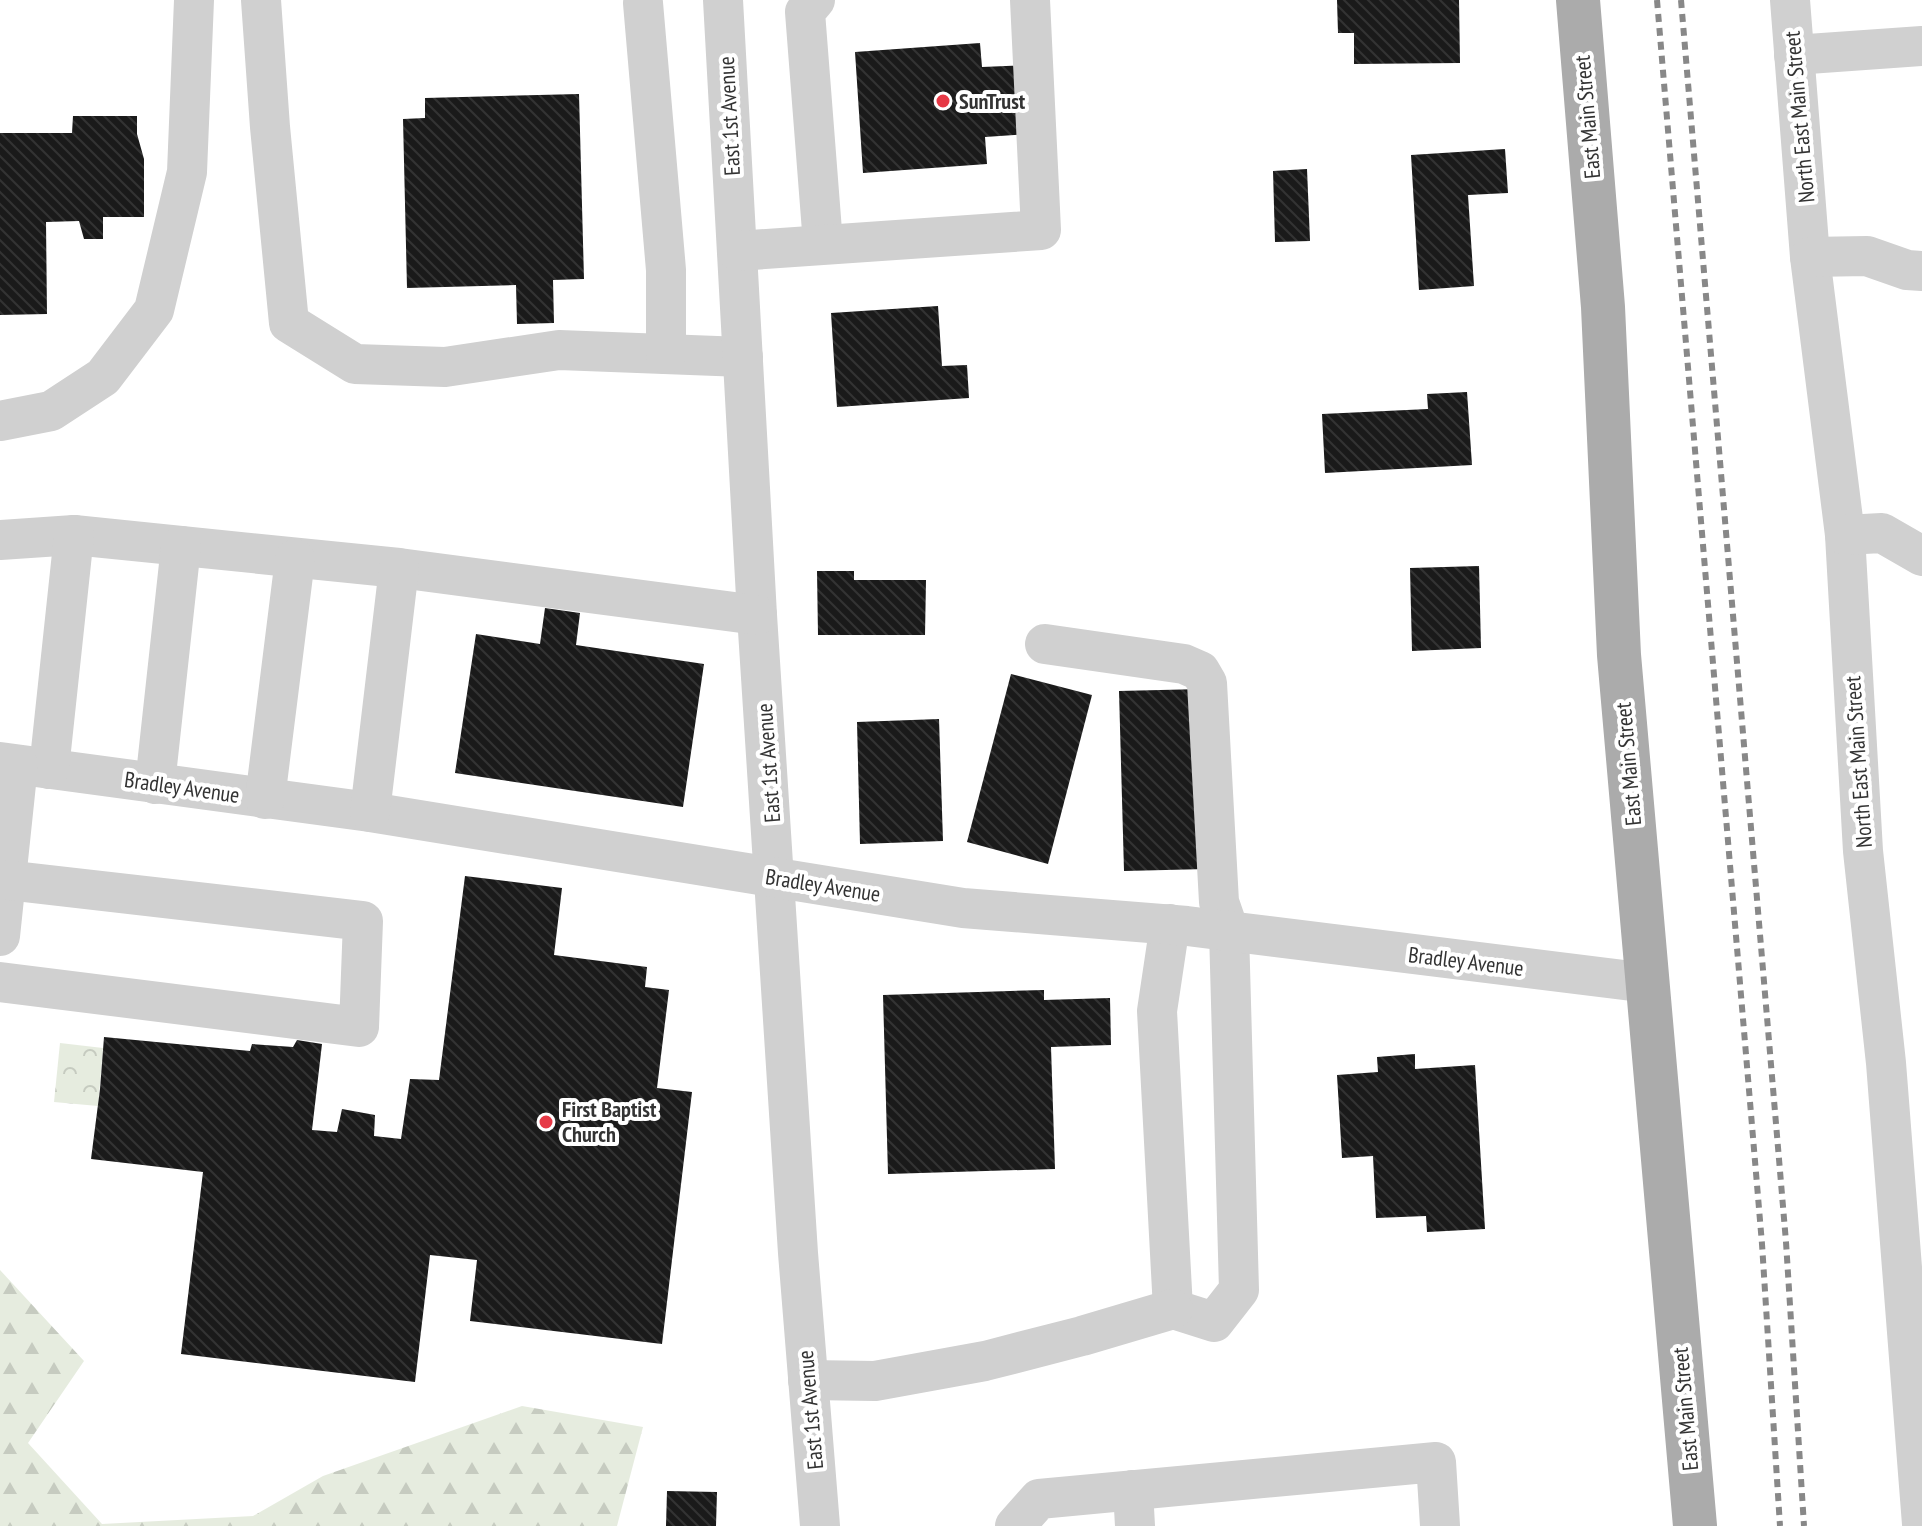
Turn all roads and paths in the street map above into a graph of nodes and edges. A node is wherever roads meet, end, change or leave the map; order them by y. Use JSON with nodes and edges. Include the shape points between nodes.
{"nodes":[{"id":1,"x":194,"y":0,"type":"edge"},
{"id":2,"x":261,"y":0,"type":"edge"},
{"id":3,"x":723,"y":0,"type":"edge"},
{"id":4,"x":815,"y":0,"type":"edge"},
{"id":5,"x":1030,"y":0,"type":"edge"},
{"id":6,"x":1578,"y":0,"type":"edge"},
{"id":7,"x":1790,"y":0,"type":"edge"},
{"id":8,"x":649,"y":1,"type":"edge"},
{"id":9,"x":1922,"y":46,"type":"edge"},
{"id":10,"x":1794,"y":55,"type":"junction"},
{"id":11,"x":823,"y":244,"type":"junction"},
{"id":12,"x":737,"y":251,"type":"junction"},
{"id":13,"x":1810,"y":257,"type":"junction"},
{"id":14,"x":1922,"y":271,"type":"edge"},
{"id":15,"x":666,"y":354,"type":"junction"},
{"id":16,"x":743,"y":357,"type":"junction"},
{"id":17,"x":0,"y":421,"type":"edge"},
{"id":18,"x":74,"y":535,"type":"junction"},
{"id":19,"x":1845,"y":535,"type":"junction"},
{"id":20,"x":0,"y":540,"type":"edge"},
{"id":21,"x":181,"y":546,"type":"junction"},
{"id":22,"x":1922,"y":556,"type":"edge"},
{"id":23,"x":295,"y":559,"type":"junction"},
{"id":24,"x":399,"y":568,"type":"junction"},
{"id":25,"x":757,"y":615,"type":"junction"},
{"id":26,"x":1045,"y":644,"type":"dead end"},
{"id":27,"x":22,"y":765,"type":"edge"},
{"id":28,"x":155,"y":784,"type":"junction"},
{"id":29,"x":265,"y":799,"type":"junction"},
{"id":30,"x":370,"y":812,"type":"junction"},
{"id":31,"x":776,"y":877,"type":"junction"},
{"id":32,"x":6,"y":880,"type":"junction"},
{"id":33,"x":1170,"y":924,"type":"junction"},
{"id":34,"x":1229,"y":931,"type":"junction"},
{"id":35,"x":0,"y":936,"type":"edge"},
{"id":36,"x":0,"y":982,"type":"edge"},
{"id":37,"x":1648,"y":983,"type":"junction"},
{"id":38,"x":1910,"y":1206,"type":"edge"},
{"id":39,"x":1173,"y":1309,"type":"junction"},
{"id":40,"x":808,"y":1380,"type":"junction"},
{"id":41,"x":1921,"y":1483,"type":"edge"},
{"id":42,"x":1134,"y":1508,"type":"edge"},
{"id":43,"x":1922,"y":1524,"type":"edge"},
{"id":44,"x":820,"y":1526,"type":"edge"},
{"id":45,"x":1015,"y":1526,"type":"edge"},
{"id":46,"x":1440,"y":1526,"type":"edge"},
{"id":47,"x":1695,"y":1526,"type":"edge"}],
"edges":[{"from":1,"to":17,"type":"street","via":[[187,172],[154,310],[103,377],[51,411]]},
{"from":2,"to":15,"type":"street","via":[[289,323],[355,364],[445,367],[559,350]]},
{"from":3,"to":12,"type":"street","name":"East 1st Avenue"},
{"from":4,"to":11,"type":"street","via":[[805,12]]},
{"from":5,"to":11,"type":"street","via":[[1041,230]]},
{"from":6,"to":37,"type":"main road","name":"East Main Street","via":[[1603,307],[1619,655]]},
{"from":7,"to":10,"type":"street","name":"North East Main Street"},
{"from":8,"to":15,"type":"street","via":[[666,270]]},
{"from":9,"to":10,"type":"street"},
{"from":10,"to":13,"type":"street","name":"North East Main Street"},
{"from":11,"to":12,"type":"street"},
{"from":12,"to":16,"type":"street","name":"East 1st Avenue"},
{"from":13,"to":14,"type":"street","via":[[1867,256]]},
{"from":13,"to":19,"type":"street","name":"North East Main Street"},
{"from":15,"to":16,"type":"street"},
{"from":16,"to":25,"type":"street","name":"East 1st Avenue"},
{"from":18,"to":20,"type":"street"},
{"from":18,"to":21,"type":"street"},
{"from":18,"to":27,"type":"street"},
{"from":19,"to":22,"type":"street","via":[[1882,533]]},
{"from":19,"to":38,"type":"street","name":"North East Main Street","via":[[1863,851],[1886,1063]]},
{"from":21,"to":23,"type":"street"},
{"from":21,"to":28,"type":"street"},
{"from":23,"to":24,"type":"street"},
{"from":23,"to":29,"type":"street"},
{"from":24,"to":25,"type":"street"},
{"from":24,"to":30,"type":"street"},
{"from":25,"to":31,"type":"street","name":"East 1st Avenue"},
{"from":26,"to":34,"type":"street","via":[[1184,664],[1200,671],[1207,683],[1219,902]]},
{"from":27,"to":28,"type":"street","name":"Bradley Avenue"},
{"from":27,"to":32,"type":"street"},
{"from":28,"to":29,"type":"street","name":"Bradley Avenue"},
{"from":29,"to":30,"type":"street","name":"Bradley Avenue"},
{"from":30,"to":31,"type":"street","name":"Bradley Avenue"},
{"from":31,"to":33,"type":"street","name":"Bradley Avenue","via":[[963,908]]},
{"from":31,"to":40,"type":"street","name":"East 1st Avenue"},
{"from":32,"to":35,"type":"street"},
{"from":32,"to":36,"type":"street","via":[[363,921],[359,1027]]},
{"from":33,"to":34,"type":"street","name":"Bradley Avenue"},
{"from":33,"to":39,"type":"street","via":[[1157,1011]]},
{"from":34,"to":37,"type":"street","name":"Bradley Avenue"},
{"from":34,"to":39,"type":"street","via":[[1239,1290],[1214,1322]]},
{"from":37,"to":47,"type":"main road","name":"East Main Street"},
{"from":38,"to":41,"type":"street","name":"North East Main Street"},
{"from":39,"to":40,"type":"street","via":[[985,1361],[875,1381]]},
{"from":40,"to":44,"type":"street","name":"East 1st Avenue"},
{"from":41,"to":43,"type":"street","name":"North East Main Street"},
{"from":42,"to":45,"type":"street","via":[[1039,1499]]},
{"from":42,"to":46,"type":"street","via":[[1436,1462]]}]}
